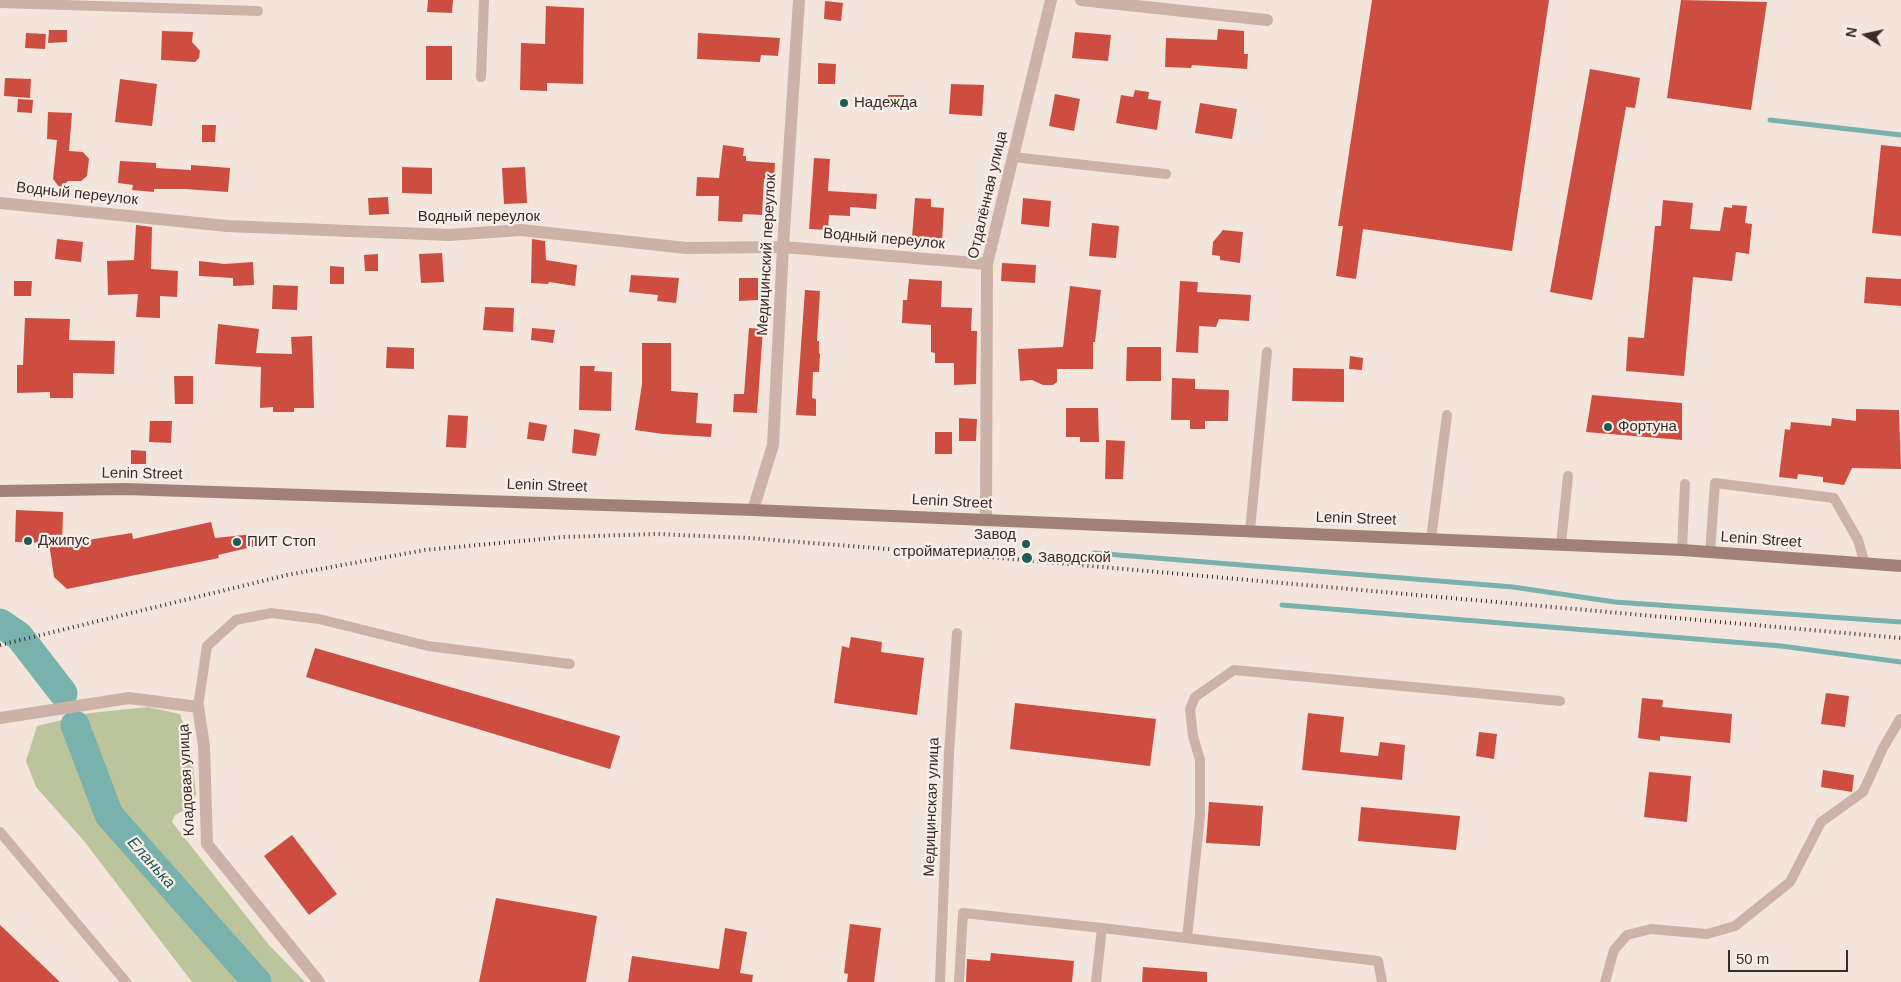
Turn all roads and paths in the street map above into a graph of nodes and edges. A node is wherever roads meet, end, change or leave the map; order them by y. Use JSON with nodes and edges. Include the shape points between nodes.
{"nodes":[{"id":1,"x":484,"y":0,"type":"edge"},
{"id":2,"x":799,"y":0,"type":"edge"},
{"id":3,"x":1051,"y":0,"type":"edge"},
{"id":4,"x":1081,"y":0,"type":"edge"},
{"id":5,"x":0,"y":3,"type":"edge"},
{"id":6,"x":258,"y":11,"type":"dead end"},
{"id":7,"x":1267,"y":20,"type":"dead end"},
{"id":8,"x":481,"y":77,"type":"dead end"},
{"id":9,"x":1013,"y":157,"type":"junction"},
{"id":10,"x":1166,"y":174,"type":"dead end"},
{"id":11,"x":0,"y":203,"type":"edge"},
{"id":12,"x":782,"y":247,"type":"junction"},
{"id":13,"x":988,"y":264,"type":"junction"},
{"id":14,"x":1267,"y":352,"type":"dead end"},
{"id":15,"x":1447,"y":415,"type":"dead end"},
{"id":16,"x":1568,"y":476,"type":"dead end"},
{"id":17,"x":1685,"y":484,"type":"dead end"},
{"id":18,"x":0,"y":491,"type":"edge"},
{"id":19,"x":752,"y":510,"type":"junction"},
{"id":20,"x":986,"y":520,"type":"junction"},
{"id":21,"x":1250,"y":531,"type":"junction"},
{"id":22,"x":1431,"y":538,"type":"junction"},
{"id":23,"x":1561,"y":544,"type":"junction"},
{"id":24,"x":1682,"y":550,"type":"junction"},
{"id":25,"x":1710,"y":552,"type":"junction"},
{"id":26,"x":1865,"y":564,"type":"junction"},
{"id":27,"x":1901,"y":566,"type":"edge"},
{"id":28,"x":957,"y":633,"type":"dead end"},
{"id":29,"x":570,"y":664,"type":"dead end"},
{"id":30,"x":1560,"y":701,"type":"dead end"},
{"id":31,"x":198,"y":707,"type":"junction"},
{"id":32,"x":0,"y":718,"type":"edge"},
{"id":33,"x":1900,"y":720,"type":"edge"},
{"id":34,"x":0,"y":832,"type":"edge"},
{"id":35,"x":1102,"y":928,"type":"junction"},
{"id":36,"x":1187,"y":938,"type":"junction"},
{"id":37,"x":126,"y":982,"type":"edge"},
{"id":38,"x":319,"y":982,"type":"edge"},
{"id":39,"x":940,"y":982,"type":"edge"},
{"id":40,"x":959,"y":982,"type":"edge"},
{"id":41,"x":1096,"y":982,"type":"edge"},
{"id":42,"x":1382,"y":982,"type":"edge"},
{"id":43,"x":1605,"y":982,"type":"edge"}],
"edges":[{"from":1,"to":8,"type":"lane"},
{"from":2,"to":12,"type":"street","name":"Медицинский переулок"},
{"from":3,"to":9,"type":"street","name":"Отдалённая улица"},
{"from":4,"to":7,"type":"street"},
{"from":5,"to":6,"type":"lane"},
{"from":9,"to":10,"type":"lane"},
{"from":9,"to":13,"type":"street","name":"Отдалённая улица"},
{"from":11,"to":12,"type":"street","name":"Водный переулок","via":[[227,226],[449,235],[521,230],[686,248]]},
{"from":12,"to":13,"type":"street","name":"Водный переулок"},
{"from":12,"to":19,"type":"street","name":"Медицинский переулок","via":[[773,445]]},
{"from":13,"to":20,"type":"street","name":"Отдалённая улица"},
{"from":14,"to":21,"type":"lane"},
{"from":15,"to":22,"type":"lane"},
{"from":16,"to":23,"type":"lane"},
{"from":17,"to":24,"type":"lane"},
{"from":18,"to":19,"type":"main road","name":"Lenin Street","via":[[125,489]]},
{"from":19,"to":20,"type":"main road","name":"Lenin Street"},
{"from":20,"to":21,"type":"main road","name":"Lenin Street"},
{"from":21,"to":22,"type":"main road","name":"Lenin Street"},
{"from":22,"to":23,"type":"main road","name":"Lenin Street"},
{"from":23,"to":24,"type":"main road","name":"Lenin Street"},
{"from":24,"to":25,"type":"main road","name":"Lenin Street"},
{"from":25,"to":26,"type":"main road","name":"Lenin Street"},
{"from":25,"to":26,"type":"lane","via":[[1715,483],[1834,498],[1858,540]]},
{"from":26,"to":27,"type":"main road","name":"Lenin Street"},
{"from":28,"to":39,"type":"lane","name":"Медицинская улица"},
{"from":29,"to":31,"type":"lane","via":[[428,646],[319,619],[271,613],[236,620],[208,646]]},
{"from":30,"to":36,"type":"lane","via":[[1234,670],[1195,697],[1190,709],[1200,760],[1200,816]]},
{"from":31,"to":32,"type":"street","name":"Кладовая улица","via":[[129,698]]},
{"from":31,"to":38,"type":"street","name":"Кладовая улица","via":[[204,746],[207,844]]},
{"from":33,"to":43,"type":"lane","via":[[1863,792],[1822,822],[1790,882],[1735,926],[1706,934],[1651,929],[1626,935],[1614,950]]},
{"from":34,"to":37,"type":"lane"},
{"from":35,"to":36,"type":"lane"},
{"from":35,"to":40,"type":"lane","via":[[963,913]]},
{"from":35,"to":41,"type":"lane"},
{"from":36,"to":42,"type":"lane","via":[[1378,961]]}]}
